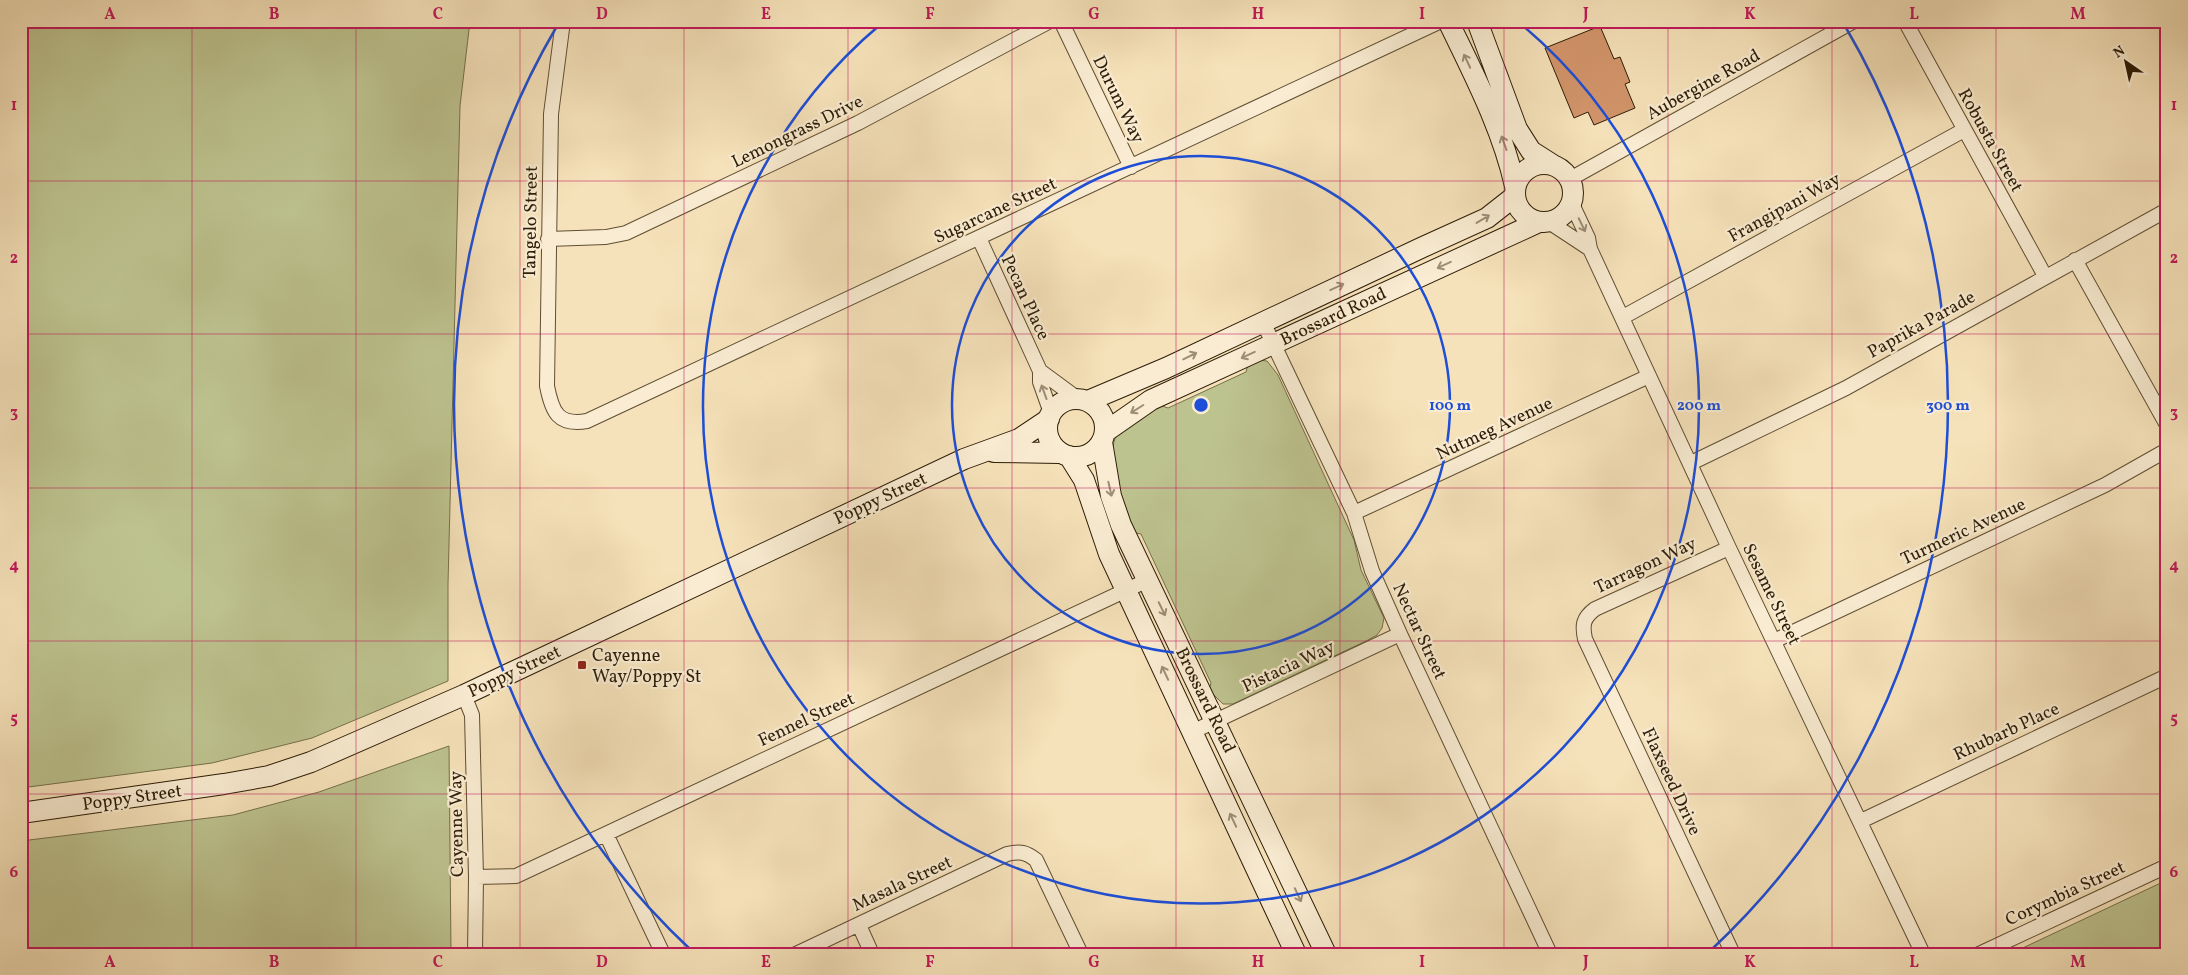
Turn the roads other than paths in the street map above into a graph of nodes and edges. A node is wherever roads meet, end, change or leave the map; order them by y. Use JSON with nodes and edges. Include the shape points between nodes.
{"nodes":[{"id":1,"x":563,"y":21,"type":"edge"},
{"id":2,"x":1050,"y":21,"type":"edge"},
{"id":3,"x":1061,"y":21,"type":"edge"},
{"id":4,"x":1441,"y":21,"type":"edge"},
{"id":5,"x":1448,"y":21,"type":"edge"},
{"id":6,"x":1477,"y":21,"type":"edge"},
{"id":7,"x":1854,"y":21,"type":"edge"},
{"id":8,"x":1905,"y":21,"type":"edge"},
{"id":9,"x":1964,"y":130,"type":"junction"},
{"id":10,"x":1130,"y":166,"type":"junction"},
{"id":11,"x":1553,"y":166,"type":"junction"},
{"id":12,"x":1570,"y":179,"type":"junction"},
{"id":13,"x":1515,"y":191,"type":"junction"},
{"id":14,"x":1571,"y":202,"type":"junction"},
{"id":15,"x":2167,"y":210,"type":"edge"},
{"id":16,"x":1544,"y":222,"type":"junction"},
{"id":17,"x":979,"y":238,"type":"junction"},
{"id":18,"x":548,"y":239,"type":"junction"},
{"id":19,"x":1590,"y":249,"type":"junction"},
{"id":20,"x":2075,"y":260,"type":"junction"},
{"id":21,"x":2045,"y":276,"type":"junction"},
{"id":22,"x":1623,"y":317,"type":"junction"},
{"id":23,"x":1263,"y":322,"type":"junction"},
{"id":24,"x":1273,"y":344,"type":"junction"},
{"id":25,"x":1040,"y":371,"type":"junction"},
{"id":26,"x":1649,"y":376,"type":"junction"},
{"id":27,"x":1083,"y":400,"type":"junction"},
{"id":28,"x":1050,"y":416,"type":"junction"},
{"id":29,"x":563,"y":420,"type":"joint"},
{"id":30,"x":2167,"y":425,"type":"edge"},
{"id":31,"x":1104,"y":437,"type":"junction"},
{"id":32,"x":2167,"y":450,"type":"edge"},
{"id":33,"x":982,"y":452,"type":"junction"},
{"id":34,"x":1065,"y":454,"type":"junction"},
{"id":35,"x":1691,"y":464,"type":"junction"},
{"id":36,"x":1354,"y":514,"type":"junction"},
{"id":37,"x":1729,"y":548,"type":"junction"},
{"id":38,"x":1148,"y":580,"type":"junction"},
{"id":39,"x":1126,"y":590,"type":"junction"},
{"id":40,"x":1582,"y":623,"type":"joint"},
{"id":41,"x":1400,"y":634,"type":"junction"},
{"id":42,"x":1774,"y":641,"type":"junction"},
{"id":43,"x":2167,"y":676,"type":"edge"},
{"id":44,"x":464,"y":695,"type":"junction"},
{"id":45,"x":1216,"y":720,"type":"junction"},
{"id":46,"x":1192,"y":732,"type":"junction"},
{"id":47,"x":21,"y":813,"type":"edge"},
{"id":48,"x":1861,"y":821,"type":"junction"},
{"id":49,"x":606,"y":834,"type":"junction"},
{"id":50,"x":2167,"y":866,"type":"edge"},
{"id":51,"x":476,"y":877,"type":"junction"},
{"id":52,"x":858,"y":925,"type":"junction"},
{"id":53,"x":1323,"y":947,"type":"edge"},
{"id":54,"x":1294,"y":953,"type":"edge"},
{"id":55,"x":475,"y":954,"type":"edge"},
{"id":56,"x":663,"y":954,"type":"edge"},
{"id":57,"x":796,"y":954,"type":"edge"},
{"id":58,"x":872,"y":954,"type":"edge"},
{"id":59,"x":1081,"y":954,"type":"edge"},
{"id":60,"x":1550,"y":954,"type":"edge"},
{"id":61,"x":1733,"y":954,"type":"edge"},
{"id":62,"x":1923,"y":954,"type":"edge"},
{"id":63,"x":1979,"y":954,"type":"edge"}],
"edges":[{"from":1,"to":18,"type":"street","name":"Tangelo Street","via":[[551,114]]},
{"from":2,"to":18,"type":"street","name":"Lemongrass Drive","via":[[858,123],[626,232],[606,237]]},
{"from":3,"to":10,"type":"street","name":"Durum Way"},
{"from":4,"to":10,"type":"street","name":"Sugarcane Street"},
{"from":13,"to":5,"type":"street","one_way":true,"via":[[1509,159],[1497,125]]},
{"from":6,"to":11,"type":"street","via":[[1517,129],[1531,151]]},
{"from":7,"to":12,"type":"street","name":"Aubergine Road"},
{"from":8,"to":9,"type":"street","name":"Robusta Street"},
{"from":9,"to":21,"type":"street","name":"Robusta Street"},
{"from":9,"to":22,"type":"street","name":"Frangipani Way"},
{"from":10,"to":17,"type":"street","name":"Sugarcane Street"},
{"from":11,"to":12,"type":"street"},
{"from":11,"to":13,"type":"street","via":[[1534,166],[1526,170]]},
{"from":12,"to":14,"type":"street"},
{"from":13,"to":16,"type":"street","via":[[1522,213]]},
{"from":23,"to":13,"type":"street","name":"Brossard Road","one_way":true,"via":[[1469,228],[1487,218]]},
{"from":14,"to":16,"type":"street","via":[[1565,212]]},
{"from":14,"to":19,"type":"street","name":"Sesame Street","one_way":true},
{"from":15,"to":20,"type":"street","name":"Paprika Parade"},
{"from":16,"to":19,"type":"street"},
{"from":16,"to":24,"type":"street","name":"Brossard Road","one_way":true},
{"from":17,"to":25,"type":"street","name":"Pecan Place"},
{"from":17,"to":29,"type":"street","name":"Sugarcane Street","via":[[587,421],[573,423]]},
{"from":18,"to":29,"type":"street","name":"Tangelo Street","via":[[547,386],[555,412]]},
{"from":19,"to":22,"type":"street","name":"Sesame Street"},
{"from":20,"to":21,"type":"street","name":"Paprika Parade"},
{"from":20,"to":30,"type":"street"},
{"from":21,"to":35,"type":"street","name":"Paprika Parade","via":[[1846,388]]},
{"from":22,"to":26,"type":"street","name":"Sesame Street"},
{"from":23,"to":24,"type":"street","name":"Nectar Street"},
{"from":27,"to":23,"type":"street","name":"Brossard Road","one_way":true,"via":[[1138,380]]},
{"from":24,"to":31,"type":"street","name":"Brossard Road","one_way":true,"via":[[1151,400]]},
{"from":24,"to":36,"type":"street","name":"Nectar Street"},
{"from":25,"to":27,"type":"street","name":"Pecan Place"},
{"from":28,"to":25,"type":"street","name":"Pecan Place","one_way":true},
{"from":26,"to":35,"type":"street","name":"Sesame Street"},
{"from":26,"to":36,"type":"street","name":"Nutmeg Avenue"},
{"from":27,"to":28,"type":"street","via":[[1063,402]]},
{"from":27,"to":31,"type":"street","via":[[1102,414]]},
{"from":28,"to":33,"type":"street","name":"Poppy Street","via":[[1029,434]]},
{"from":28,"to":34,"type":"street","via":[[1049,438]]},
{"from":31,"to":34,"type":"street","via":[[1088,455]]},
{"from":31,"to":38,"type":"street","name":"Brossard Road","one_way":true,"via":[[1111,496]]},
{"from":32,"to":42,"type":"street","name":"Turmeric Avenue","via":[[2105,485]]},
{"from":33,"to":34,"type":"street","name":"Poppy Street"},
{"from":33,"to":44,"type":"street","name":"Poppy Street"},
{"from":34,"to":39,"type":"street","name":"Brossard Road","via":[[1084,480],[1100,534]]},
{"from":35,"to":37,"type":"street","name":"Sesame Street"},
{"from":36,"to":41,"type":"street","name":"Nectar Street","via":[[1372,571]]},
{"from":37,"to":40,"type":"street","name":"Tarragon Way","via":[[1595,609]]},
{"from":37,"to":42,"type":"street","name":"Sesame Street"},
{"from":38,"to":39,"type":"street","name":"Fennel Street"},
{"from":38,"to":45,"type":"street","name":"Brossard Road","one_way":true},
{"from":46,"to":39,"type":"street","name":"Brossard Road","one_way":true},
{"from":39,"to":49,"type":"street","name":"Fennel Street"},
{"from":40,"to":61,"type":"street","name":"Flaxseed Drive","via":[[1585,640]]},
{"from":41,"to":45,"type":"street","name":"Pistacia Way"},
{"from":41,"to":60,"type":"street","name":"Nectar Street"},
{"from":42,"to":48,"type":"street","name":"Sesame Street"},
{"from":43,"to":48,"type":"street","name":"Rhubarb Place"},
{"from":44,"to":47,"type":"street","name":"Poppy Street","via":[[357,744],[270,776]]},
{"from":44,"to":51,"type":"street","name":"Cayenne Way","via":[[472,715]]},
{"from":45,"to":46,"type":"street","name":"Pistacia Way"},
{"from":45,"to":53,"type":"street","name":"Brossard Road","one_way":true},
{"from":54,"to":46,"type":"street","name":"Brossard Road","one_way":true},
{"from":48,"to":62,"type":"street","name":"Sesame Street"},
{"from":49,"to":51,"type":"street","name":"Fennel Street","via":[[516,876]]},
{"from":49,"to":56,"type":"street"},
{"from":50,"to":63,"type":"street","name":"Corymbia Street"},
{"from":51,"to":55,"type":"street","name":"Cayenne Way"},
{"from":52,"to":57,"type":"street","name":"Masala Street"},
{"from":52,"to":58,"type":"street"},
{"from":52,"to":59,"type":"street","name":"Masala Street","via":[[1007,854],[1026,852],[1036,860]]},
{"from":53,"to":54,"type":"street"}]}
